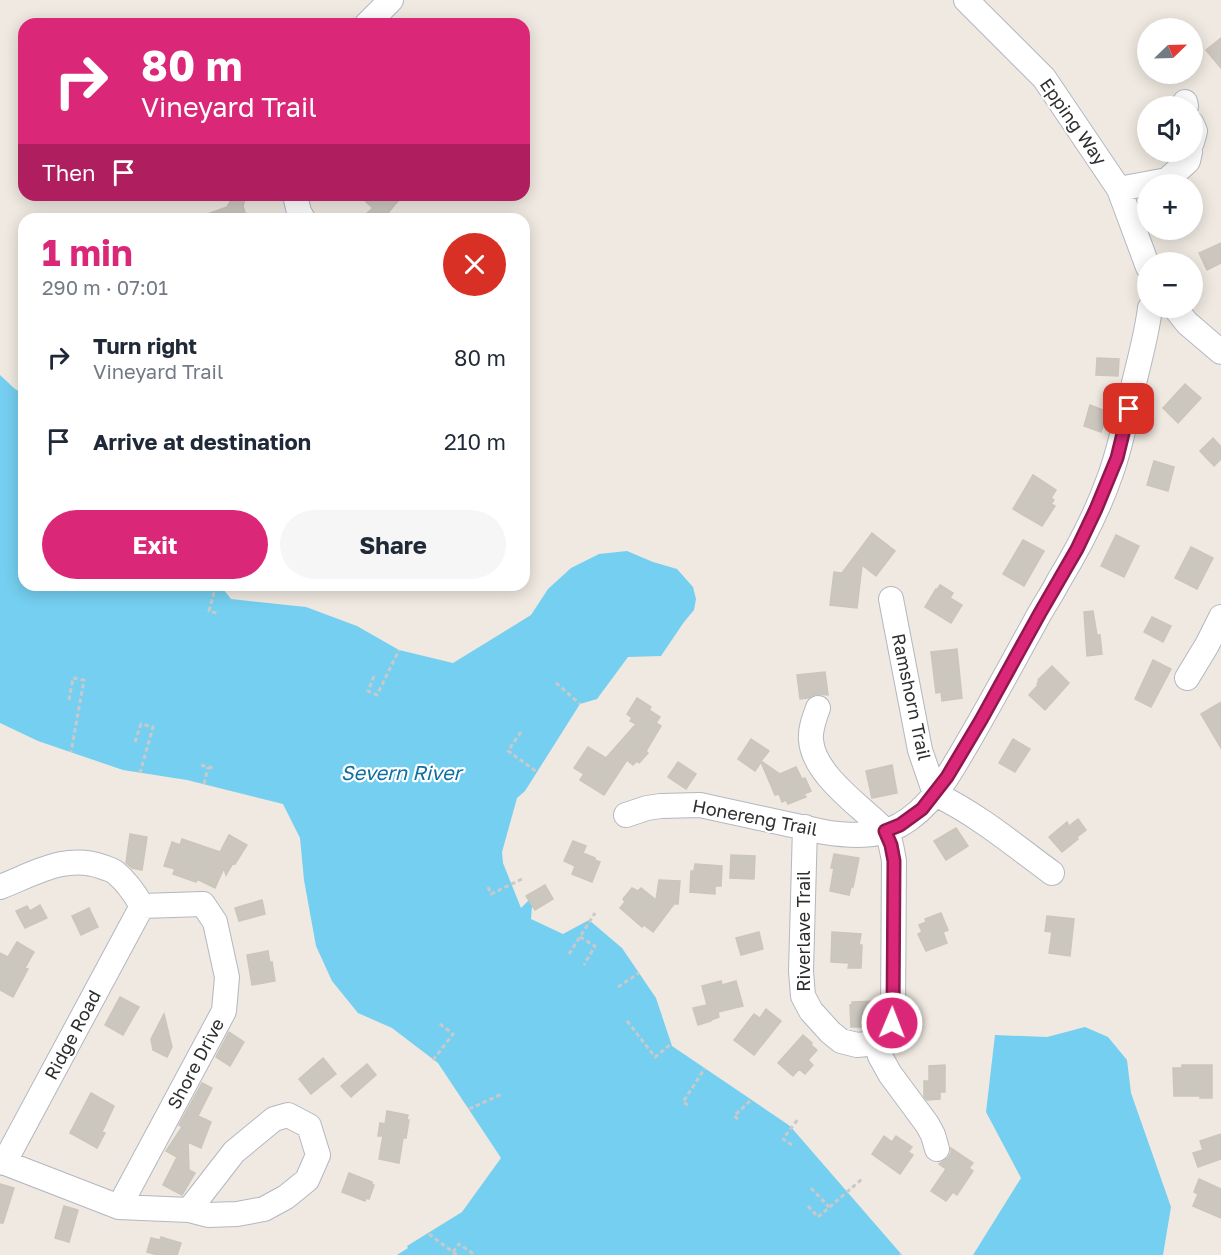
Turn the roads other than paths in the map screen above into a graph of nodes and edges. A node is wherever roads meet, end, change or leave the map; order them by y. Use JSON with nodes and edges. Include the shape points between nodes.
{"nodes":[{"id":1,"x":391,"y":0,"type":"edge"},
{"id":2,"x":966,"y":0,"type":"edge"},
{"id":3,"x":373,"y":18,"type":"edge"},
{"id":4,"x":1187,"y":162,"type":"edge"},
{"id":5,"x":1119,"y":189,"type":"junction"},
{"id":6,"x":1142,"y":252,"type":"edge"},
{"id":7,"x":1148,"y":318,"type":"edge"},
{"id":8,"x":1183,"y":318,"type":"edge"},
{"id":9,"x":1184,"y":318,"type":"edge"},
{"id":10,"x":1221,"y":352,"type":"edge"},
{"id":11,"x":1221,"y":371,"type":"edge"},
{"id":12,"x":891,"y":599,"type":"dead end"},
{"id":13,"x":1221,"y":617,"type":"edge"},
{"id":14,"x":1186,"y":678,"type":"dead end"},
{"id":15,"x":818,"y":708,"type":"dead end"},
{"id":16,"x":935,"y":794,"type":"junction"},
{"id":17,"x":626,"y":815,"type":"dead end"},
{"id":18,"x":805,"y":827,"type":"junction"},
{"id":19,"x":885,"y":831,"type":"junction"},
{"id":20,"x":1052,"y":873,"type":"dead end"},
{"id":21,"x":0,"y":887,"type":"edge"},
{"id":22,"x":142,"y":906,"type":"junction"},
{"id":23,"x":877,"y":1043,"type":"junction"},
{"id":24,"x":937,"y":1149,"type":"dead end"},
{"id":25,"x":2,"y":1162,"type":"edge"},
{"id":26,"x":119,"y":1207,"type":"junction"},
{"id":27,"x":189,"y":1210,"type":"junction"}],
"edges":[{"from":1,"to":3,"type":"street"},
{"from":2,"to":5,"type":"street","name":"Epping Way","via":[[1044,78]]},
{"from":4,"to":5,"type":"street","via":[[1167,180]]},
{"from":5,"to":6,"type":"street","name":"Epping Way"},
{"from":7,"to":16,"type":"street","via":[[1117,458],[1096,509],[981,720]]},
{"from":8,"to":11,"type":"street"},
{"from":9,"to":10,"type":"street"},
{"from":12,"to":16,"type":"street","name":"Ramshorn Trail","via":[[920,750]]},
{"from":13,"to":14,"type":"street"},
{"from":15,"to":19,"type":"street","via":[[811,736],[813,752],[830,778]]},
{"from":16,"to":19,"type":"street","via":[[922,809]]},
{"from":16,"to":20,"type":"street","via":[[975,816]]},
{"from":17,"to":18,"type":"street","name":"Honereng Trail","via":[[661,806],[700,805]]},
{"from":18,"to":19,"type":"street","name":"Honereng Trail","via":[[848,835]]},
{"from":18,"to":23,"type":"street","name":"Riverlave Trail","via":[[802,996],[811,1011],[841,1041],[857,1046]]},
{"from":19,"to":23,"type":"street","via":[[894,861],[893,1013],[889,1030]]},
{"from":21,"to":22,"type":"street","via":[[63,863],[93,863],[115,871]]},
{"from":22,"to":25,"type":"street","name":"Ridge Road"},
{"from":22,"to":26,"type":"street","name":"Shore Drive","via":[[203,904],[215,922],[227,976],[224,1011]]},
{"from":23,"to":24,"type":"street","via":[[885,1065],[927,1124]]},
{"from":25,"to":26,"type":"street"},
{"from":26,"to":27,"type":"street"},
{"from":27,"to":27,"type":"street","via":[[208,1215],[237,1214],[264,1209],[286,1197],[307,1180],[318,1155],[309,1126],[288,1115],[274,1119],[234,1152]]}]}
